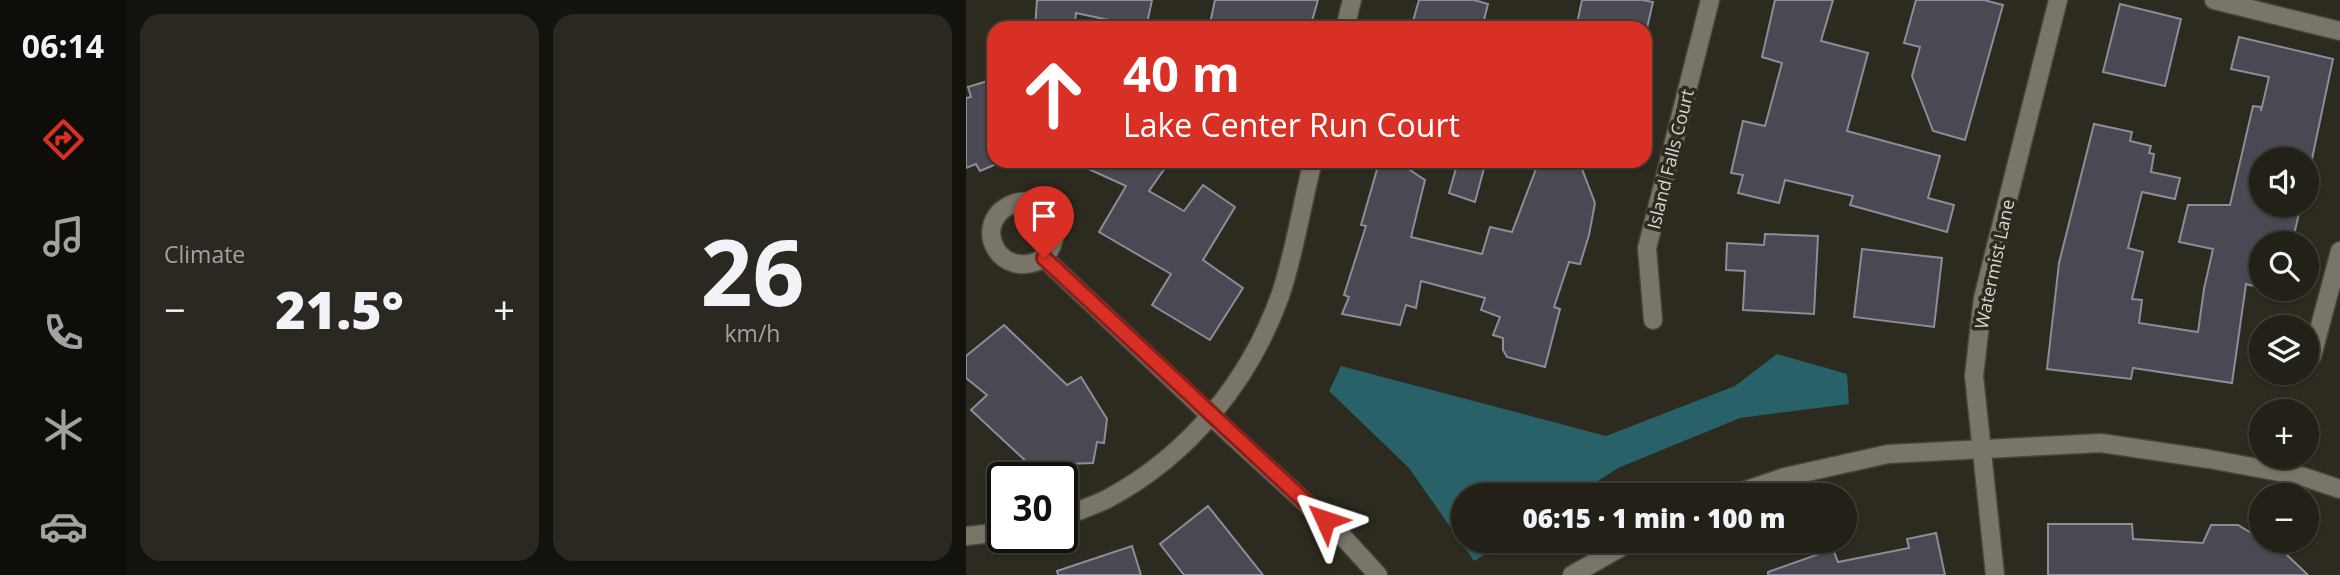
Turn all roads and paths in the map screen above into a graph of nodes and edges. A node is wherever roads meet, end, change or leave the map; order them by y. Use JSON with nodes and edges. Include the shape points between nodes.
{"nodes":[{"id":1,"x":1352,"y":0,"type":"edge"},
{"id":2,"x":1710,"y":0,"type":"edge"},
{"id":3,"x":2057,"y":0,"type":"edge"},
{"id":4,"x":2214,"y":0,"type":"edge"},
{"id":5,"x":1347,"y":21,"type":"edge"},
{"id":6,"x":2340,"y":31,"type":"edge"},
{"id":7,"x":1311,"y":168,"type":"edge"},
{"id":8,"x":2340,"y":251,"type":"edge"},
{"id":9,"x":1044,"y":258,"type":"dead end"},
{"id":10,"x":1653,"y":320,"type":"dead end"},
{"id":11,"x":2319,"y":330,"type":"edge"},
{"id":12,"x":1211,"y":416,"type":"junction"},
{"id":13,"x":1982,"y":448,"type":"junction"},
{"id":14,"x":1767,"y":483,"type":"edge"},
{"id":15,"x":2340,"y":489,"type":"edge"},
{"id":16,"x":1078,"y":511,"type":"edge"},
{"id":17,"x":987,"y":534,"type":"edge"},
{"id":18,"x":966,"y":537,"type":"edge"},
{"id":19,"x":1611,"y":553,"type":"edge"},
{"id":20,"x":1378,"y":575,"type":"edge"},
{"id":21,"x":1572,"y":575,"type":"edge"},
{"id":22,"x":1995,"y":575,"type":"edge"}],
"edges":[{"from":1,"to":5,"type":"street"},
{"from":2,"to":10,"type":"street","name":"Island Falls Court","via":[[1647,248]]},
{"from":3,"to":13,"type":"street","name":"Watermist Lane","via":[[1983,298],[1974,376]]},
{"from":4,"to":6,"type":"street"},
{"from":7,"to":12,"type":"street","via":[[1281,293],[1240,379]]},
{"from":8,"to":11,"type":"street"},
{"from":9,"to":12,"type":"street"},
{"from":12,"to":16,"type":"street","via":[[1163,463],[1107,499]]},
{"from":12,"to":20,"type":"street"},
{"from":13,"to":14,"type":"street","via":[[1888,454]]},
{"from":13,"to":15,"type":"street","via":[[2101,443],[2301,476]]},
{"from":13,"to":22,"type":"street","name":"Watermist Lane"},
{"from":17,"to":18,"type":"street"},
{"from":19,"to":21,"type":"street"}]}
